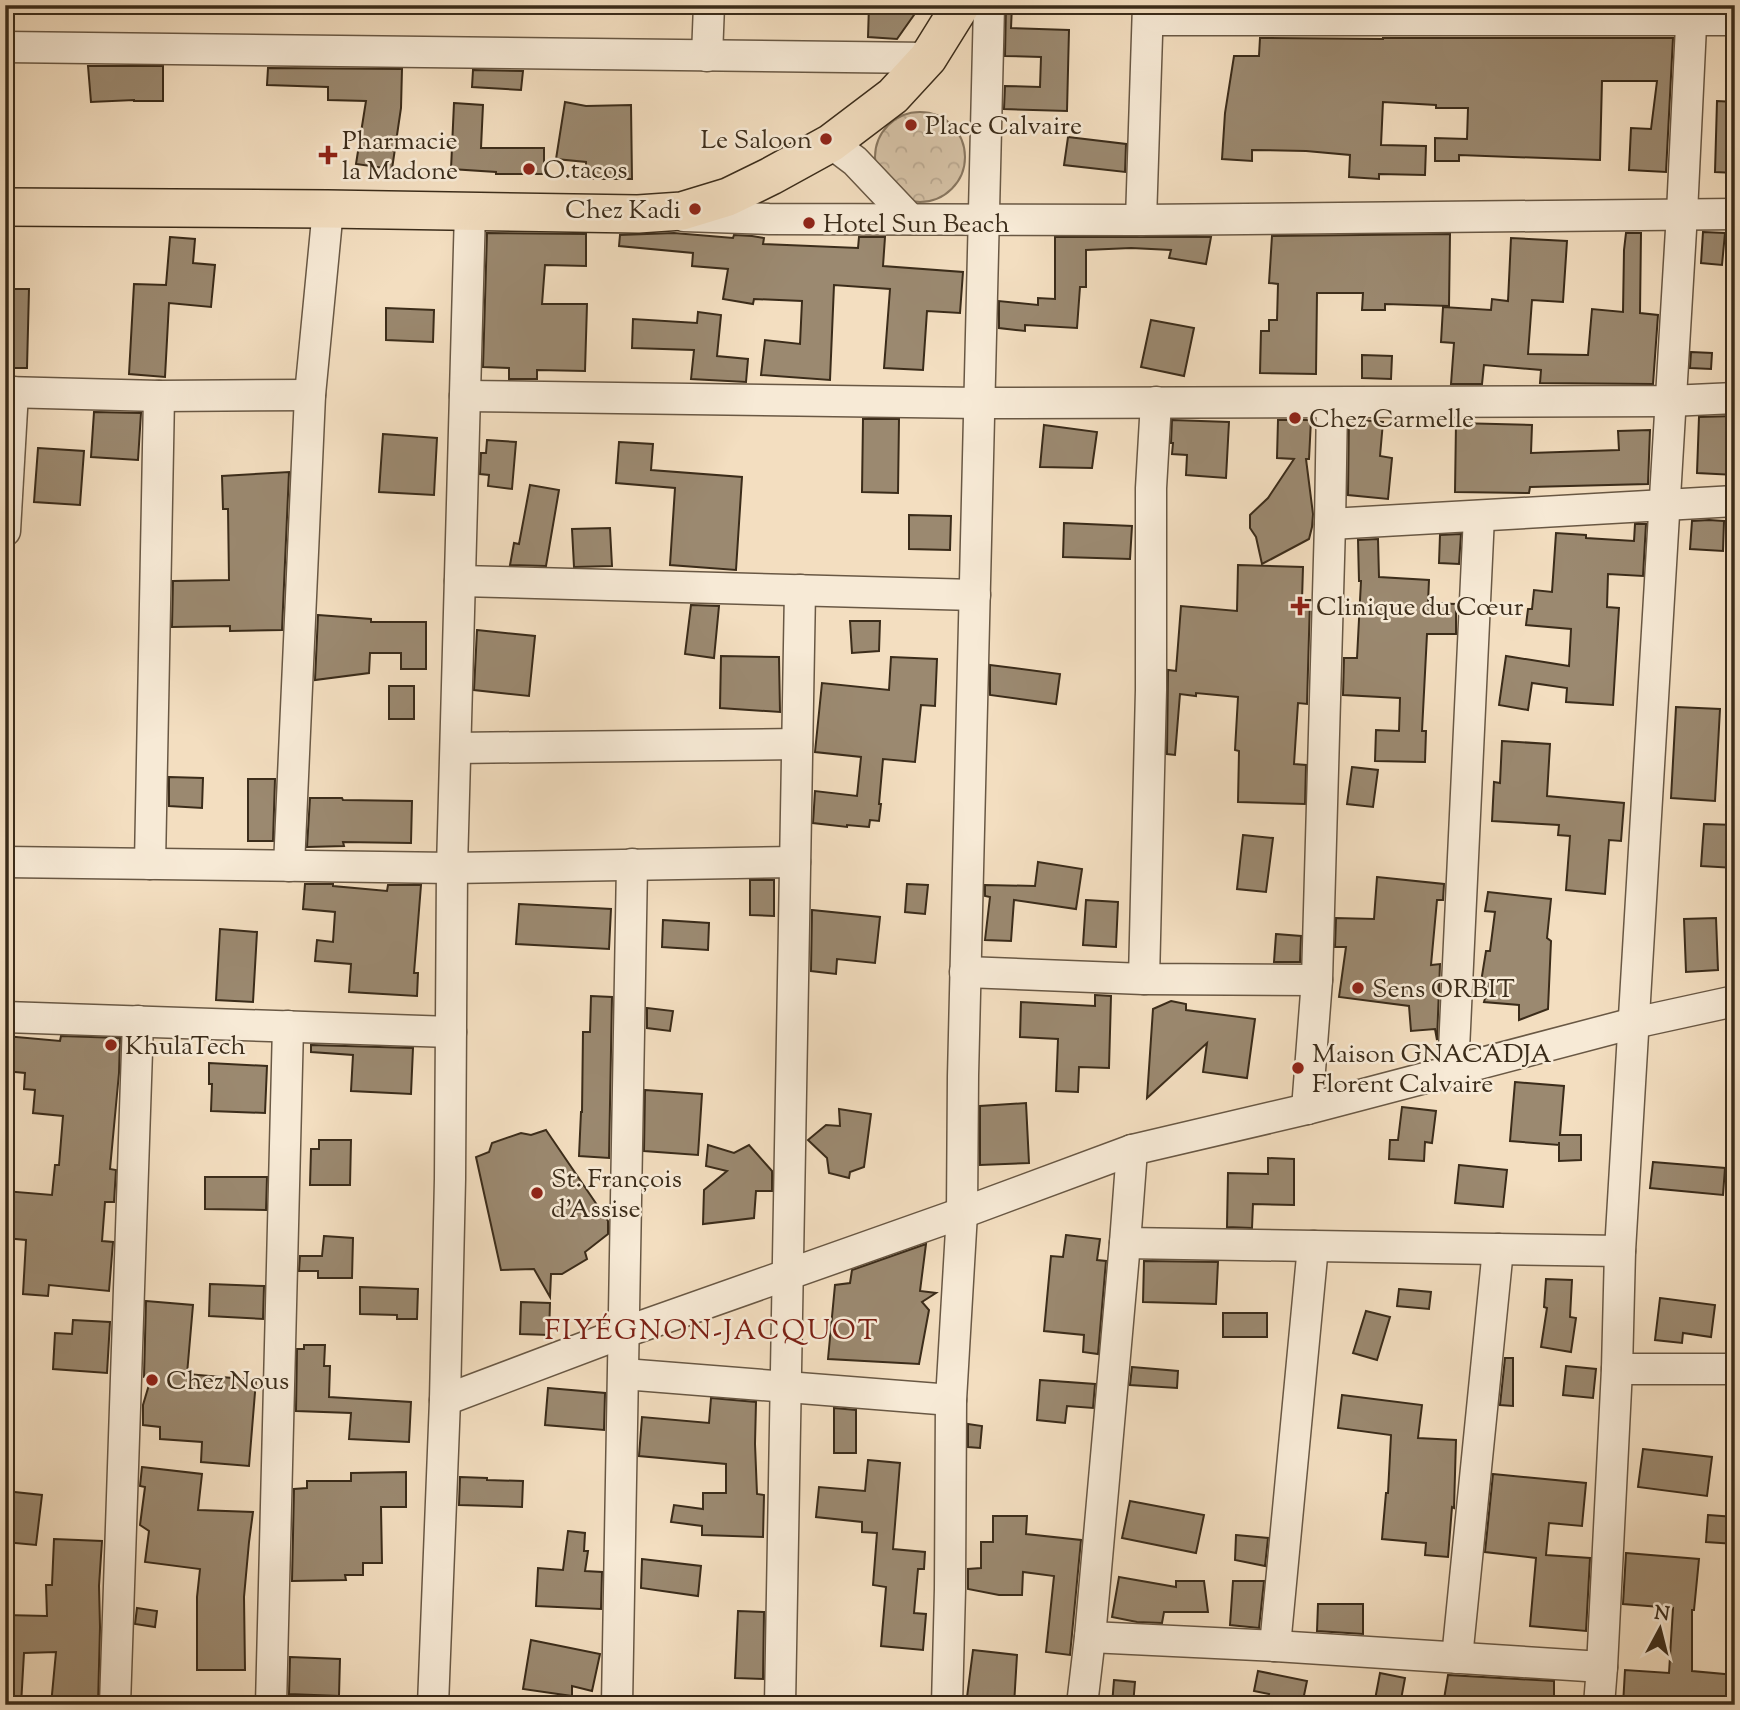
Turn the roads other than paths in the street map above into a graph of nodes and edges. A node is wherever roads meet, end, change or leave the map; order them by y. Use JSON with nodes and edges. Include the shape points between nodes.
{"nodes":[{"id":1,"x":709,"y":5,"type":"edge"},
{"id":2,"x":961,"y":5,"type":"edge"},
{"id":3,"x":989,"y":5,"type":"edge"},
{"id":4,"x":1148,"y":13,"type":"edge"},
{"id":5,"x":1692,"y":13,"type":"edge"},
{"id":6,"x":1735,"y":19,"type":"edge"},
{"id":7,"x":5,"y":47,"type":"edge"},
{"id":8,"x":708,"y":56,"type":"junction"},
{"id":9,"x":928,"y":58,"type":"junction"},
{"id":10,"x":831,"y":143,"type":"junction"},
{"id":11,"x":5,"y":208,"type":"edge"},
{"id":12,"x":328,"y":209,"type":"junction"},
{"id":13,"x":470,"y":211,"type":"junction"},
{"id":14,"x":638,"y":214,"type":"junction"},
{"id":15,"x":1682,"y":214,"type":"junction"},
{"id":16,"x":1735,"y":214,"type":"edge"},
{"id":17,"x":910,"y":219,"type":"junction"},
{"id":18,"x":984,"y":219,"type":"junction"},
{"id":19,"x":1141,"y":220,"type":"junction"},
{"id":20,"x":9,"y":392,"type":"edge"},
{"id":21,"x":159,"y":396,"type":"junction"},
{"id":22,"x":310,"y":396,"type":"junction"},
{"id":23,"x":465,"y":396,"type":"junction"},
{"id":24,"x":1735,"y":398,"type":"edge"},
{"id":25,"x":1670,"y":401,"type":"junction"},
{"id":26,"x":1156,"y":402,"type":"junction"},
{"id":27,"x":979,"y":403,"type":"junction"},
{"id":28,"x":1332,"y":403,"type":"junction"},
{"id":29,"x":1735,"y":500,"type":"edge"},
{"id":30,"x":1665,"y":504,"type":"junction"},
{"id":31,"x":1479,"y":516,"type":"junction"},
{"id":32,"x":1330,"y":524,"type":"junction"},
{"id":33,"x":5,"y":531,"type":"edge"},
{"id":34,"x":460,"y":581,"type":"junction"},
{"id":35,"x":800,"y":590,"type":"junction"},
{"id":36,"x":975,"y":594,"type":"junction"},
{"id":37,"x":797,"y":744,"type":"junction"},
{"id":38,"x":456,"y":748,"type":"junction"},
{"id":39,"x":5,"y":862,"type":"edge"},
{"id":40,"x":795,"y":862,"type":"junction"},
{"id":41,"x":150,"y":864,"type":"junction"},
{"id":42,"x":632,"y":864,"type":"junction"},
{"id":43,"x":289,"y":866,"type":"junction"},
{"id":44,"x":452,"y":867,"type":"junction"},
{"id":45,"x":965,"y":972,"type":"junction"},
{"id":46,"x":1144,"y":979,"type":"junction"},
{"id":47,"x":1317,"y":980,"type":"junction"},
{"id":48,"x":1735,"y":1002,"type":"edge"},
{"id":49,"x":5,"y":1017,"type":"edge"},
{"id":50,"x":138,"y":1021,"type":"junction"},
{"id":51,"x":1634,"y":1023,"type":"junction"},
{"id":52,"x":288,"y":1026,"type":"junction"},
{"id":53,"x":451,"y":1032,"type":"junction"},
{"id":54,"x":1453,"y":1072,"type":"junction"},
{"id":55,"x":1307,"y":1109,"type":"junction"},
{"id":56,"x":1132,"y":1150,"type":"junction"},
{"id":57,"x":962,"y":1213,"type":"junction"},
{"id":58,"x":1125,"y":1243,"type":"junction"},
{"id":59,"x":1313,"y":1246,"type":"junction"},
{"id":60,"x":1498,"y":1249,"type":"junction"},
{"id":61,"x":1620,"y":1251,"type":"junction"},
{"id":62,"x":788,"y":1275,"type":"junction"},
{"id":63,"x":625,"y":1332,"type":"junction"},
{"id":64,"x":1617,"y":1369,"type":"junction"},
{"id":65,"x":1735,"y":1369,"type":"edge"},
{"id":66,"x":624,"y":1374,"type":"junction"},
{"id":67,"x":786,"y":1387,"type":"junction"},
{"id":68,"x":445,"y":1400,"type":"junction"},
{"id":69,"x":951,"y":1400,"type":"junction"},
{"id":70,"x":1090,"y":1637,"type":"junction"},
{"id":71,"x":1275,"y":1646,"type":"junction"},
{"id":72,"x":1457,"y":1658,"type":"junction"},
{"id":73,"x":1602,"y":1667,"type":"junction"},
{"id":74,"x":115,"y":1705,"type":"edge"},
{"id":75,"x":271,"y":1705,"type":"edge"},
{"id":76,"x":433,"y":1705,"type":"edge"},
{"id":77,"x":617,"y":1705,"type":"edge"},
{"id":78,"x":780,"y":1705,"type":"edge"},
{"id":79,"x":947,"y":1705,"type":"edge"},
{"id":80,"x":1082,"y":1705,"type":"edge"},
{"id":81,"x":1599,"y":1705,"type":"edge"}],
"edges":[{"from":1,"to":8,"type":"street"},
{"from":2,"to":9,"type":"main road"},
{"from":3,"to":18,"type":"street"},
{"from":4,"to":5,"type":"street"},
{"from":4,"to":19,"type":"street"},
{"from":5,"to":6,"type":"street"},
{"from":5,"to":15,"type":"street"},
{"from":7,"to":8,"type":"street"},
{"from":8,"to":9,"type":"street"},
{"from":9,"to":10,"type":"main road","via":[[893,96]]},
{"from":10,"to":14,"type":"main road","via":[[728,197],[682,211]]},
{"from":10,"to":17,"type":"street","via":[[855,161]]},
{"from":11,"to":12,"type":"main road"},
{"from":12,"to":13,"type":"main road"},
{"from":12,"to":22,"type":"street"},
{"from":13,"to":14,"type":"main road"},
{"from":13,"to":23,"type":"street"},
{"from":14,"to":17,"type":"street"},
{"from":15,"to":16,"type":"street"},
{"from":15,"to":19,"type":"street"},
{"from":15,"to":25,"type":"street"},
{"from":17,"to":18,"type":"street"},
{"from":18,"to":19,"type":"street"},
{"from":18,"to":27,"type":"street"},
{"from":20,"to":21,"type":"street"},
{"from":20,"to":33,"type":"street"},
{"from":21,"to":22,"type":"street"},
{"from":21,"to":41,"type":"street"},
{"from":22,"to":43,"type":"street"},
{"from":23,"to":27,"type":"street"},
{"from":23,"to":34,"type":"street"},
{"from":24,"to":25,"type":"street"},
{"from":25,"to":28,"type":"street"},
{"from":25,"to":30,"type":"street"},
{"from":26,"to":27,"type":"street"},
{"from":26,"to":28,"type":"street"},
{"from":26,"to":46,"type":"street"},
{"from":27,"to":36,"type":"street"},
{"from":28,"to":32,"type":"street"},
{"from":29,"to":30,"type":"street"},
{"from":30,"to":31,"type":"street"},
{"from":30,"to":51,"type":"street"},
{"from":31,"to":32,"type":"street"},
{"from":31,"to":54,"type":"street"},
{"from":32,"to":47,"type":"street"},
{"from":34,"to":35,"type":"street"},
{"from":34,"to":38,"type":"street"},
{"from":35,"to":36,"type":"street"},
{"from":35,"to":37,"type":"street"},
{"from":36,"to":45,"type":"street"},
{"from":37,"to":38,"type":"street"},
{"from":37,"to":40,"type":"street"},
{"from":38,"to":44,"type":"street"},
{"from":39,"to":41,"type":"street"},
{"from":40,"to":42,"type":"street"},
{"from":40,"to":62,"type":"street"},
{"from":41,"to":43,"type":"street"},
{"from":42,"to":44,"type":"street"},
{"from":42,"to":63,"type":"street"},
{"from":43,"to":44,"type":"street"},
{"from":44,"to":53,"type":"street"},
{"from":45,"to":46,"type":"street"},
{"from":45,"to":57,"type":"street"},
{"from":46,"to":47,"type":"street"},
{"from":47,"to":55,"type":"street"},
{"from":48,"to":51,"type":"street"},
{"from":49,"to":50,"type":"street"},
{"from":50,"to":52,"type":"street"},
{"from":50,"to":74,"type":"street"},
{"from":51,"to":54,"type":"street"},
{"from":51,"to":61,"type":"street"},
{"from":52,"to":53,"type":"street"},
{"from":52,"to":75,"type":"street"},
{"from":53,"to":68,"type":"street"},
{"from":54,"to":55,"type":"street"},
{"from":55,"to":56,"type":"street"},
{"from":56,"to":57,"type":"street"},
{"from":56,"to":58,"type":"street"},
{"from":57,"to":62,"type":"street"},
{"from":57,"to":69,"type":"street"},
{"from":58,"to":59,"type":"street"},
{"from":58,"to":70,"type":"street"},
{"from":59,"to":60,"type":"street"},
{"from":59,"to":71,"type":"street"},
{"from":60,"to":61,"type":"street"},
{"from":60,"to":72,"type":"street"},
{"from":61,"to":64,"type":"street"},
{"from":62,"to":63,"type":"street"},
{"from":62,"to":67,"type":"street"},
{"from":63,"to":66,"type":"street"},
{"from":63,"to":68,"type":"street"},
{"from":64,"to":65,"type":"street"},
{"from":64,"to":73,"type":"street"},
{"from":66,"to":67,"type":"street"},
{"from":66,"to":77,"type":"street"},
{"from":67,"to":69,"type":"street"},
{"from":67,"to":78,"type":"street"},
{"from":68,"to":76,"type":"street"},
{"from":69,"to":79,"type":"street"},
{"from":70,"to":71,"type":"street"},
{"from":70,"to":80,"type":"street"},
{"from":71,"to":72,"type":"street"},
{"from":72,"to":73,"type":"street"},
{"from":73,"to":81,"type":"street"}]}
